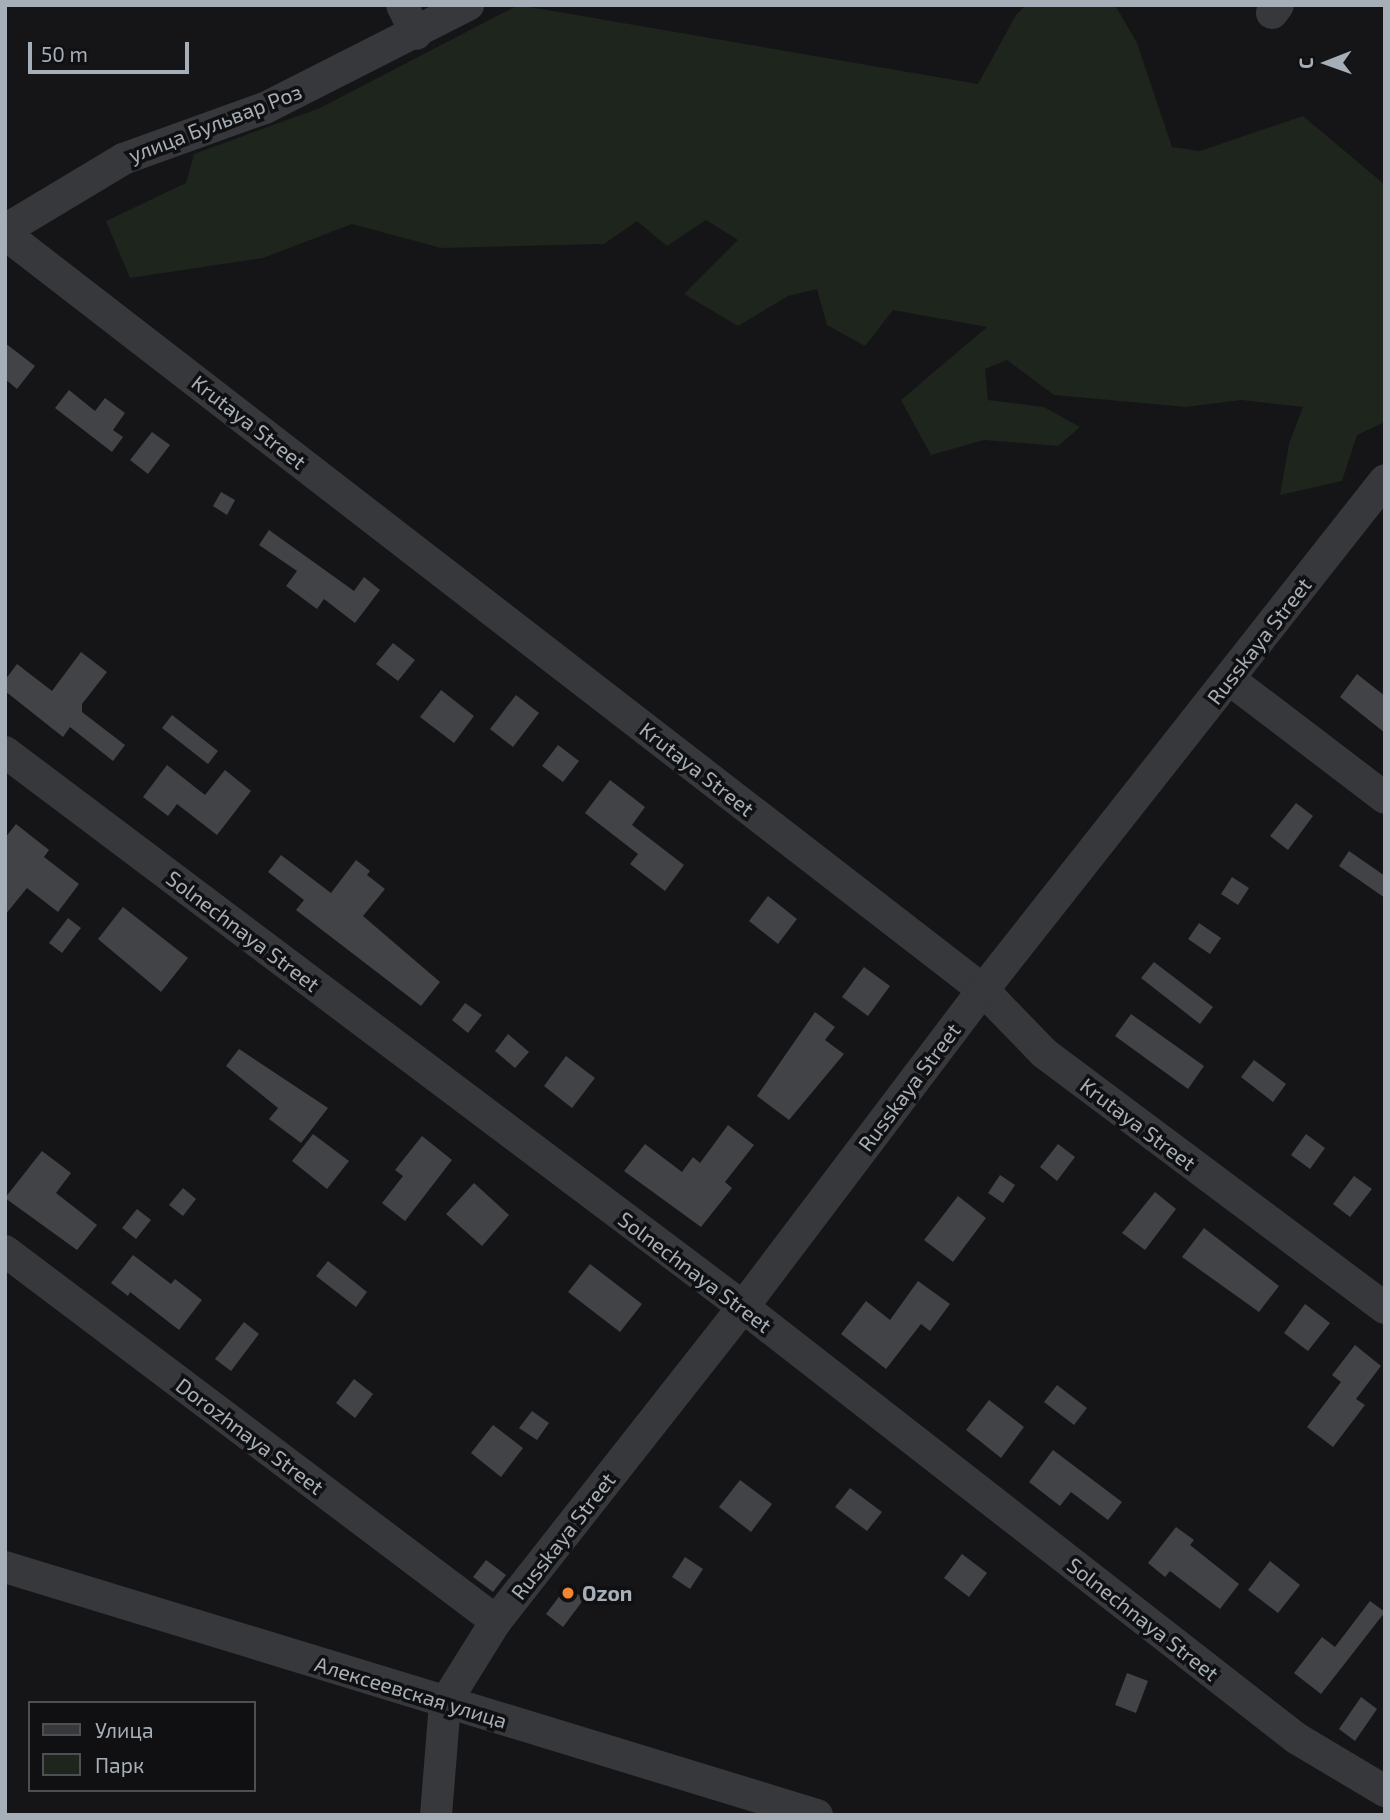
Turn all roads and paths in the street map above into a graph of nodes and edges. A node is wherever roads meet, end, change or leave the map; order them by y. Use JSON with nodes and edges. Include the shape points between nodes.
{"nodes":[{"id":1,"x":402,"y":5,"type":"edge"},
{"id":2,"x":468,"y":5,"type":"edge"},
{"id":3,"x":416,"y":34,"type":"junction"},
{"id":4,"x":5,"y":232,"type":"edge"},
{"id":5,"x":1385,"y":480,"type":"edge"},
{"id":6,"x":1229,"y":679,"type":"junction"},
{"id":7,"x":5,"y":752,"type":"edge"},
{"id":8,"x":1385,"y":798,"type":"edge"},
{"id":9,"x":983,"y":990,"type":"junction"},
{"id":10,"x":5,"y":1251,"type":"edge"},
{"id":11,"x":743,"y":1307,"type":"junction"},
{"id":12,"x":1385,"y":1308,"type":"edge"},
{"id":13,"x":5,"y":1567,"type":"edge"},
{"id":14,"x":496,"y":1621,"type":"junction"},
{"id":15,"x":445,"y":1703,"type":"junction"},
{"id":16,"x":1385,"y":1791,"type":"edge"},
{"id":17,"x":436,"y":1815,"type":"edge"},
{"id":18,"x":817,"y":1815,"type":"edge"}],
"edges":[{"from":1,"to":3,"type":"street"},
{"from":2,"to":3,"type":"street","name":"улица Бульвар Роз"},
{"from":3,"to":4,"type":"street","name":"улица Бульвар Роз","via":[[265,108],[123,159]]},
{"from":4,"to":9,"type":"street","name":"Krutaya Street"},
{"from":5,"to":6,"type":"street","name":"Russkaya Street"},
{"from":6,"to":8,"type":"street"},
{"from":6,"to":9,"type":"street","name":"Russkaya Street"},
{"from":7,"to":11,"type":"street","name":"Solnechnaya Street"},
{"from":9,"to":11,"type":"street","name":"Russkaya Street"},
{"from":9,"to":12,"type":"street","name":"Krutaya Street","via":[[1044,1053]]},
{"from":10,"to":14,"type":"street","name":"Dorozhnaya Street"},
{"from":11,"to":14,"type":"street","name":"Russkaya Street"},
{"from":11,"to":16,"type":"street","name":"Solnechnaya Street","via":[[1296,1738]]},
{"from":13,"to":15,"type":"street","name":"Алексеевская улица"},
{"from":14,"to":15,"type":"street","name":"Russkaya Street"},
{"from":15,"to":17,"type":"street"},
{"from":15,"to":18,"type":"street","name":"Алексеевская улица"}]}
